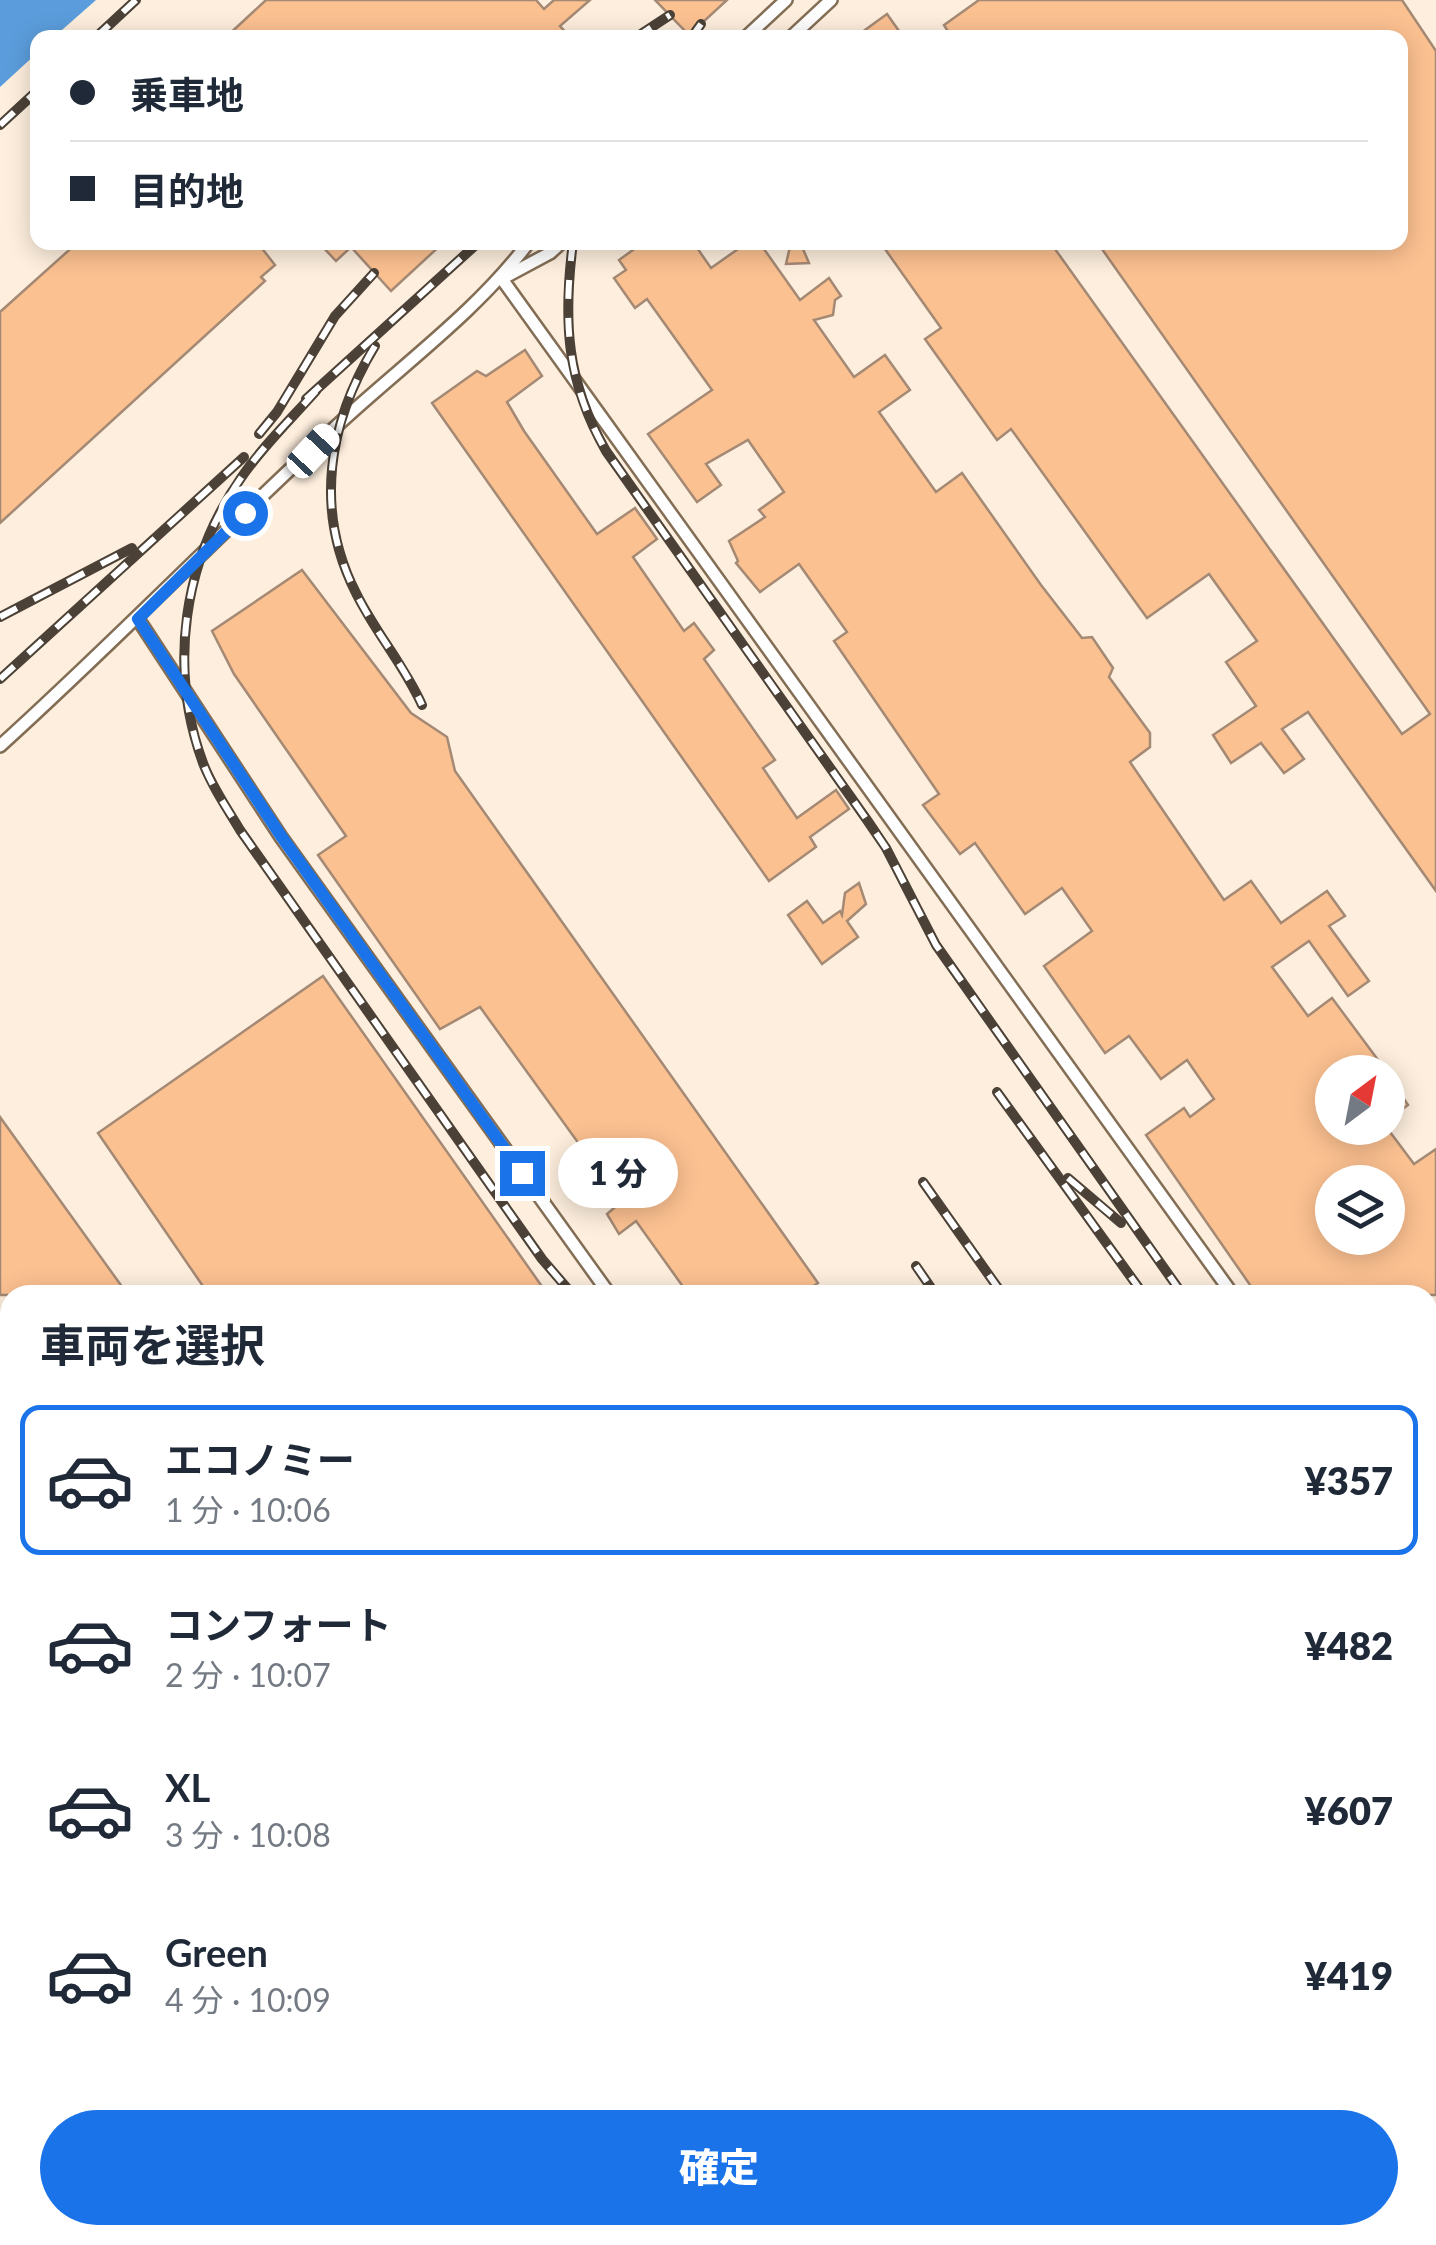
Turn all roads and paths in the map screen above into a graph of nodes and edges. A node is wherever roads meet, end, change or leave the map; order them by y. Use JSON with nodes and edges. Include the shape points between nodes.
{"nodes":[{"id":1,"x":786,"y":0,"type":"edge"},
{"id":2,"x":831,"y":0,"type":"edge"},
{"id":3,"x":754,"y":30,"type":"edge"},
{"id":4,"x":799,"y":30,"type":"edge"},
{"id":5,"x":523,"y":250,"type":"edge"},
{"id":6,"x":553,"y":250,"type":"edge"},
{"id":7,"x":502,"y":279,"type":"junction"},
{"id":8,"x":138,"y":619,"type":"junction"},
{"id":9,"x":0,"y":746,"type":"edge"},
{"id":10,"x":603,"y":1285,"type":"edge"},
{"id":11,"x":1226,"y":1285,"type":"edge"}],
"edges":[{"from":1,"to":3,"type":"lane"},
{"from":2,"to":4,"type":"lane"},
{"from":5,"to":7,"type":"lane"},
{"from":6,"to":7,"type":"lane"},
{"from":7,"to":8,"type":"lane","via":[[338,424]]},
{"from":7,"to":11,"type":"lane"},
{"from":8,"to":9,"type":"lane"},
{"from":8,"to":10,"type":"lane","via":[[281,836]]}]}
